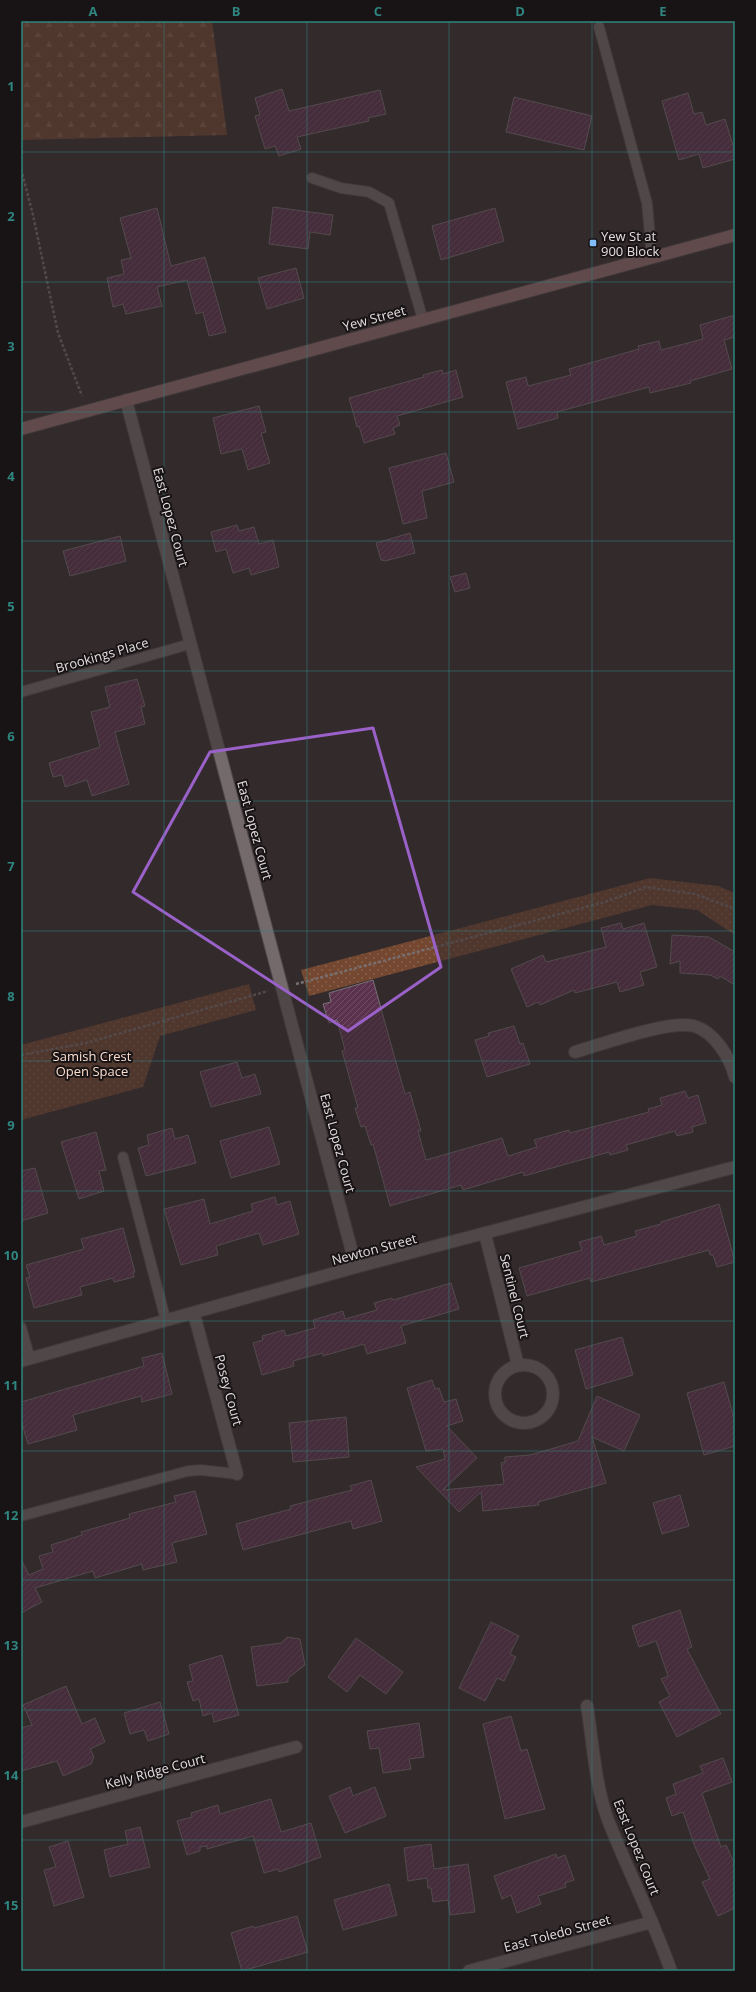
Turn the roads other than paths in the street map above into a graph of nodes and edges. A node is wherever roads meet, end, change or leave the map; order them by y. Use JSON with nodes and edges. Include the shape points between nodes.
{"nodes":[{"id":1,"x":599,"y":27,"type":"dead end"},
{"id":2,"x":312,"y":178,"type":"dead end"},
{"id":3,"x":735,"y":235,"type":"edge"},
{"id":4,"x":652,"y":258,"type":"junction"},
{"id":5,"x":423,"y":320,"type":"junction"},
{"id":6,"x":126,"y":400,"type":"junction"},
{"id":7,"x":21,"y":429,"type":"edge"},
{"id":8,"x":190,"y":644,"type":"junction"},
{"id":9,"x":21,"y":692,"type":"edge"},
{"id":10,"x":575,"y":1052,"type":"dead end"},
{"id":11,"x":735,"y":1077,"type":"edge"},
{"id":12,"x":123,"y":1156,"type":"dead end"},
{"id":13,"x":735,"y":1167,"type":"edge"},
{"id":14,"x":485,"y":1234,"type":"junction"},
{"id":15,"x":356,"y":1267,"type":"junction"},
{"id":16,"x":194,"y":1314,"type":"junction"},
{"id":17,"x":166,"y":1321,"type":"junction"},
{"id":18,"x":21,"y":1327,"type":"edge"},
{"id":19,"x":25,"y":1360,"type":"edge"},
{"id":20,"x":518,"y":1365,"type":"junction"},
{"id":21,"x":237,"y":1474,"type":"joint"},
{"id":22,"x":21,"y":1516,"type":"edge"},
{"id":23,"x":587,"y":1706,"type":"dead end"},
{"id":24,"x":296,"y":1747,"type":"dead end"},
{"id":25,"x":21,"y":1822,"type":"edge"},
{"id":26,"x":652,"y":1922,"type":"junction"},
{"id":27,"x":469,"y":1971,"type":"edge"},
{"id":28,"x":671,"y":1971,"type":"edge"}],
"edges":[{"from":1,"to":4,"type":"lane","via":[[647,203]]},
{"from":2,"to":5,"type":"lane","via":[[340,188],[369,192],[389,203]]},
{"from":3,"to":4,"type":"street","name":"Yew Street"},
{"from":4,"to":5,"type":"street","name":"Yew Street"},
{"from":5,"to":6,"type":"street","name":"Yew Street"},
{"from":6,"to":7,"type":"street","name":"Yew Street"},
{"from":6,"to":8,"type":"street","name":"East Lopez Court"},
{"from":8,"to":9,"type":"lane","name":"Brookings Place"},
{"from":8,"to":15,"type":"street","name":"East Lopez Court"},
{"from":10,"to":11,"type":"street","via":[[668,1026],[695,1026],[716,1039],[732,1064]]},
{"from":12,"to":17,"type":"lane"},
{"from":13,"to":14,"type":"street","name":"Newton Street"},
{"from":14,"to":15,"type":"street","name":"Newton Street"},
{"from":14,"to":20,"type":"street","name":"Sentinel Court"},
{"from":15,"to":16,"type":"street","name":"Newton Street"},
{"from":16,"to":17,"type":"street","name":"Newton Street"},
{"from":16,"to":21,"type":"street","name":"Posey Court"},
{"from":17,"to":19,"type":"street","name":"Newton Street"},
{"from":18,"to":19,"type":"lane"},
{"from":20,"to":20,"type":"street","via":[[503,1374],[498,1381],[496,1399],[504,1415],[521,1422],[530,1422],[547,1411],[552,1403],[552,1388],[546,1374],[538,1368]]},
{"from":21,"to":22,"type":"lane","via":[[188,1471]]},
{"from":23,"to":26,"type":"street","name":"East Lopez Court","via":[[608,1819]]},
{"from":24,"to":25,"type":"street","name":"Kelly Ridge Court"},
{"from":26,"to":27,"type":"street","name":"East Toledo Street"},
{"from":26,"to":28,"type":"street","name":"East Lopez Court"}]}
